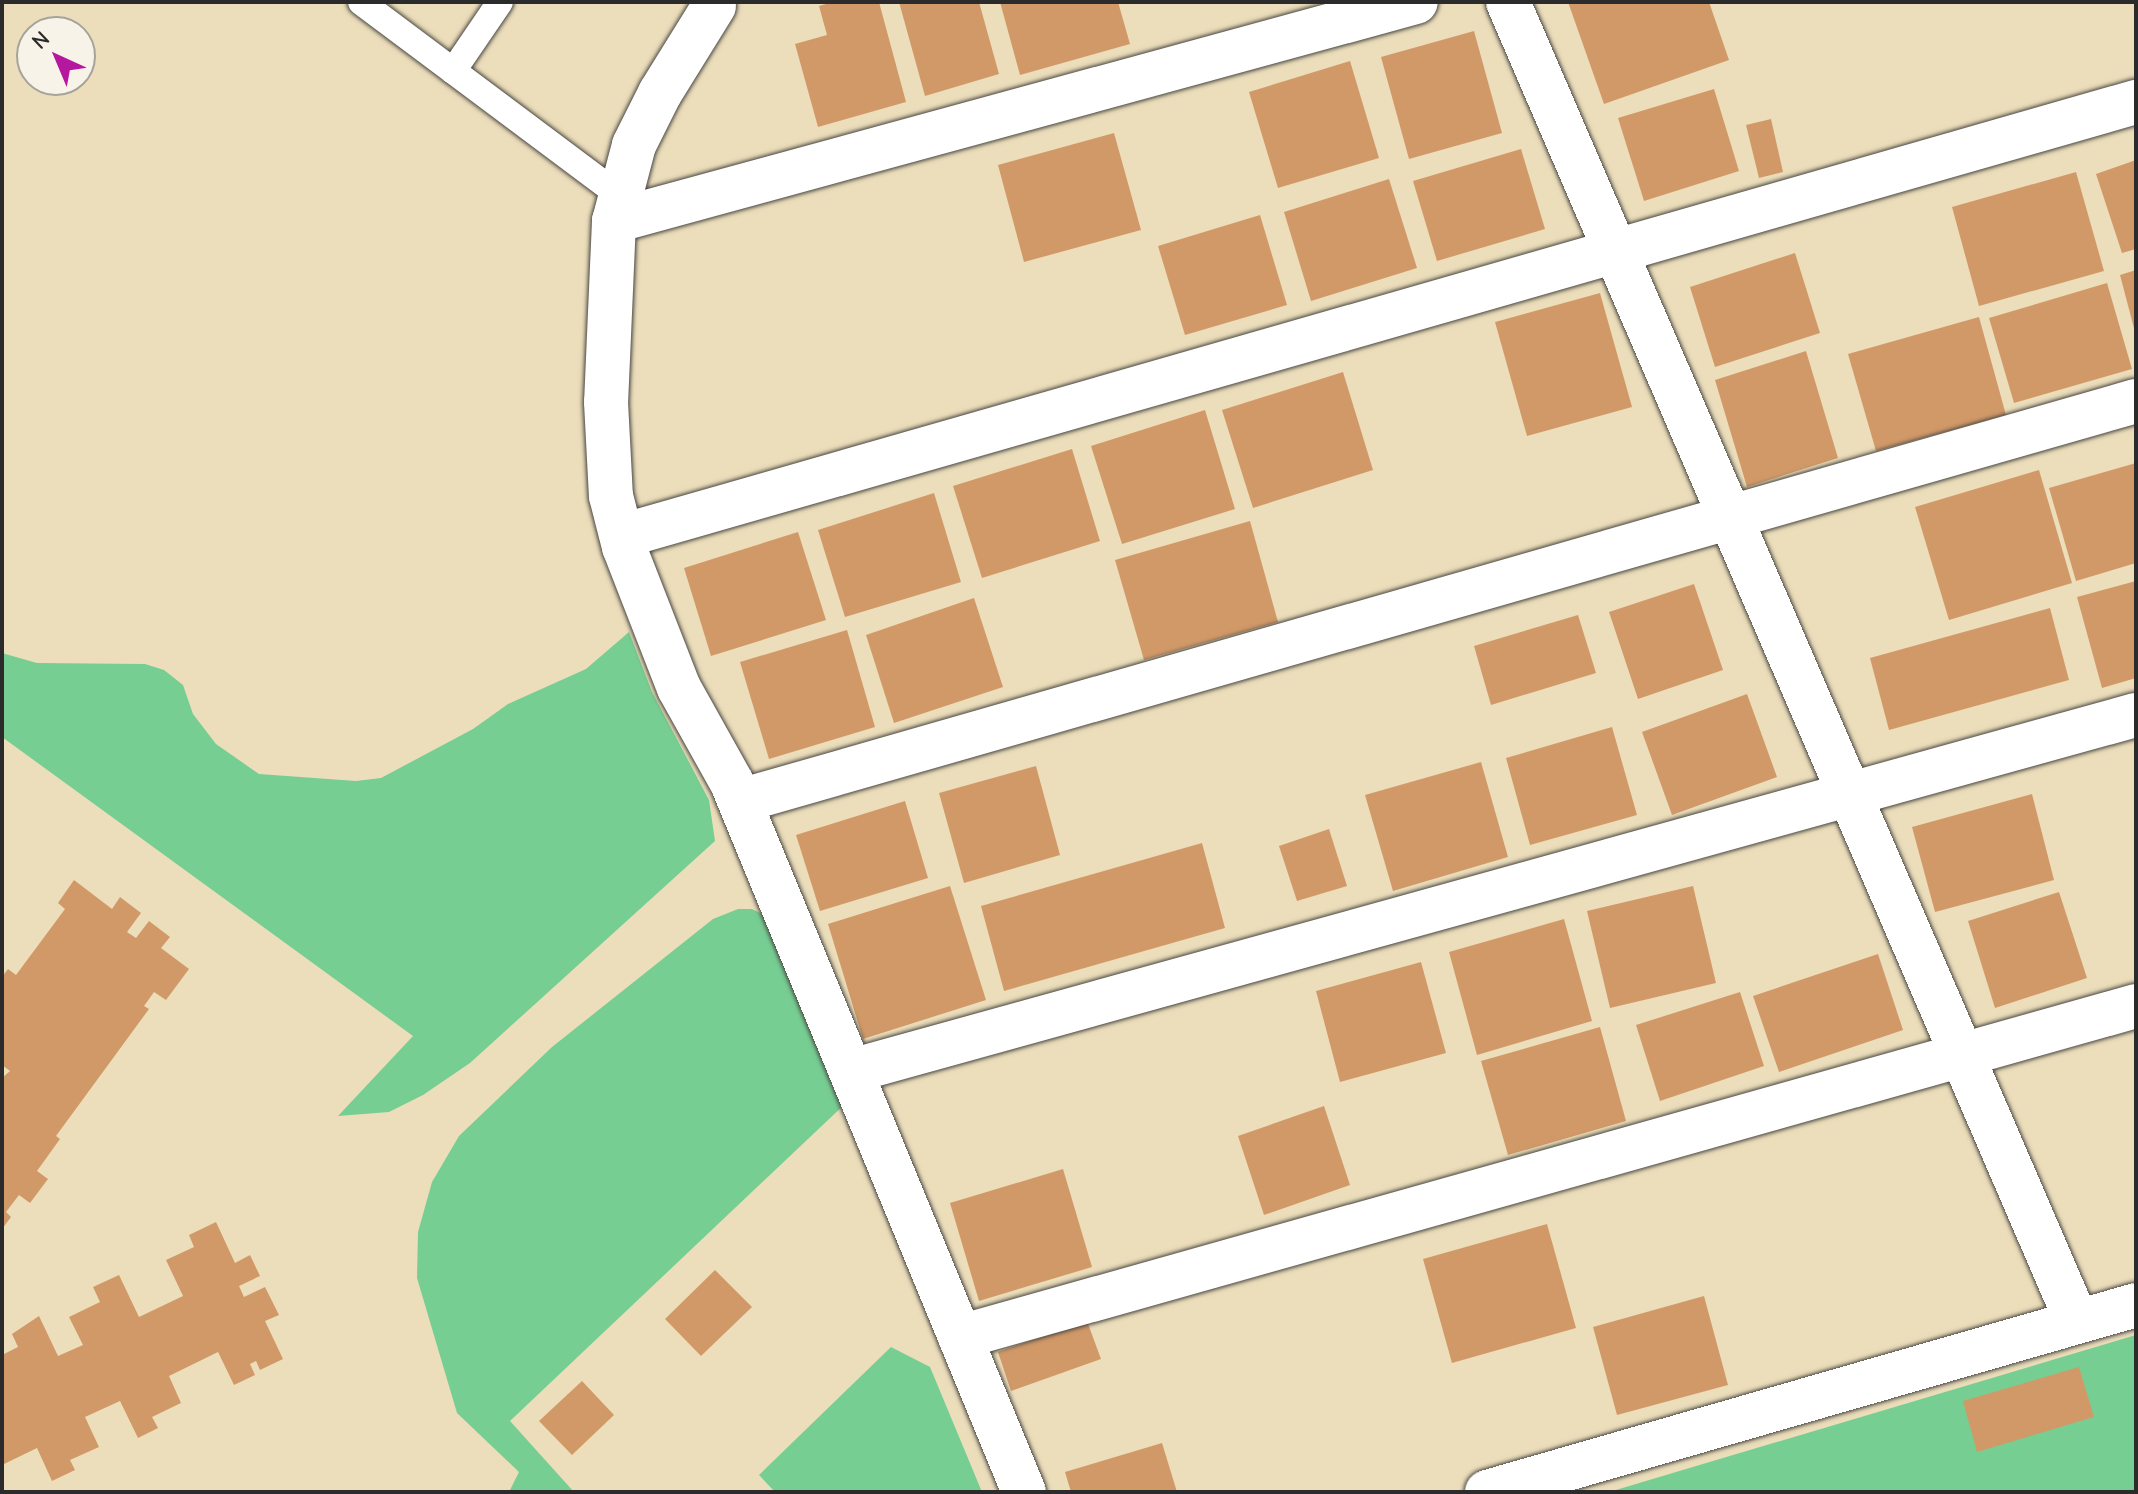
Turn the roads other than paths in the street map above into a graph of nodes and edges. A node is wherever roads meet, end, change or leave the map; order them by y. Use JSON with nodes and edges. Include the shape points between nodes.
{"nodes":[{"id":1,"x":361,"y":2,"type":"edge"},
{"id":2,"x":500,"y":2,"type":"edge"},
{"id":3,"x":1416,"y":2,"type":"edge"},
{"id":4,"x":1508,"y":2,"type":"edge"},
{"id":5,"x":714,"y":6,"type":"dead end"},
{"id":6,"x":453,"y":71,"type":"junction"},
{"id":7,"x":2136,"y":102,"type":"edge"},
{"id":8,"x":617,"y":208,"type":"junction"},
{"id":9,"x":1615,"y":251,"type":"junction"},
{"id":10,"x":2136,"y":401,"type":"edge"},
{"id":11,"x":1730,"y":518,"type":"junction"},
{"id":12,"x":622,"y":536,"type":"junction"},
{"id":13,"x":2136,"y":715,"type":"edge"},
{"id":14,"x":1850,"y":794,"type":"junction"},
{"id":15,"x":740,"y":801,"type":"junction"},
{"id":16,"x":2136,"y":1006,"type":"edge"},
{"id":17,"x":1962,"y":1055,"type":"junction"},
{"id":18,"x":851,"y":1071,"type":"junction"},
{"id":19,"x":2136,"y":1305,"type":"edge"},
{"id":20,"x":2077,"y":1322,"type":"junction"},
{"id":21,"x":960,"y":1337,"type":"junction"},
{"id":22,"x":1024,"y":1492,"type":"edge"},
{"id":23,"x":1487,"y":1492,"type":"edge"}],
"edges":[{"from":1,"to":6,"type":"lane"},
{"from":2,"to":6,"type":"lane"},
{"from":3,"to":8,"type":"street"},
{"from":4,"to":9,"type":"street"},
{"from":5,"to":8,"type":"street","via":[[634,145]]},
{"from":6,"to":8,"type":"lane"},
{"from":7,"to":9,"type":"street"},
{"from":8,"to":12,"type":"street","via":[[606,402],[611,496]]},
{"from":9,"to":11,"type":"street"},
{"from":9,"to":12,"type":"street"},
{"from":10,"to":11,"type":"street"},
{"from":11,"to":14,"type":"street"},
{"from":11,"to":15,"type":"street"},
{"from":12,"to":15,"type":"street","via":[[679,688]]},
{"from":13,"to":14,"type":"street"},
{"from":14,"to":17,"type":"street"},
{"from":14,"to":18,"type":"street"},
{"from":15,"to":18,"type":"street"},
{"from":16,"to":17,"type":"street"},
{"from":17,"to":20,"type":"street"},
{"from":17,"to":21,"type":"street"},
{"from":18,"to":21,"type":"street"},
{"from":19,"to":20,"type":"street"},
{"from":20,"to":23,"type":"street"},
{"from":21,"to":22,"type":"street"}]}
